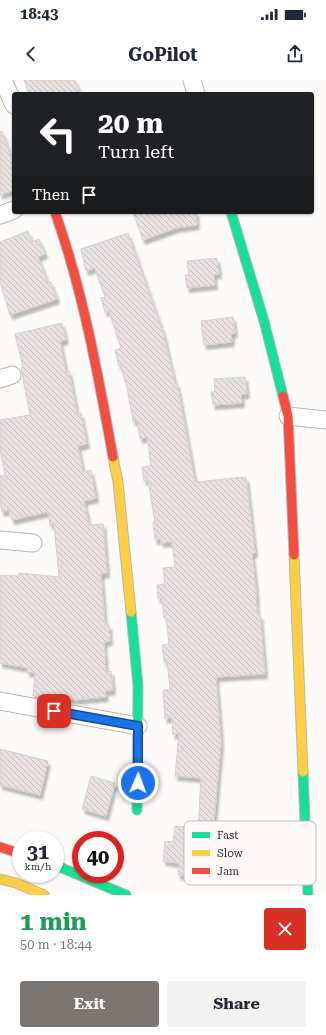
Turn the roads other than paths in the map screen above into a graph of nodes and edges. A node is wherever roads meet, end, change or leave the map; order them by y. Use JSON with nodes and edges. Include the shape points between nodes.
{"nodes":[{"id":1,"x":3,"y":80,"type":"edge"},
{"id":2,"x":192,"y":80,"type":"edge"},
{"id":3,"x":195,"y":92,"type":"edge"},
{"id":4,"x":12,"y":100,"type":"edge"},
{"id":5,"x":12,"y":211,"type":"edge"},
{"id":6,"x":56,"y":214,"type":"edge"},
{"id":7,"x":232,"y":214,"type":"edge"},
{"id":8,"x":0,"y":215,"type":"edge"},
{"id":9,"x":288,"y":416,"type":"junction"},
{"id":10,"x":326,"y":420,"type":"edge"},
{"id":11,"x":0,"y":540,"type":"edge"},
{"id":12,"x":33,"y":543,"type":"dead end"},
{"id":13,"x":0,"y":701,"type":"edge"},
{"id":14,"x":138,"y":726,"type":"junction"},
{"id":15,"x":137,"y":810,"type":"dead end"},
{"id":16,"x":305,"y":821,"type":"edge"},
{"id":17,"x":0,"y":847,"type":"edge"},
{"id":18,"x":12,"y":851,"type":"edge"},
{"id":19,"x":64,"y":869,"type":"edge"},
{"id":20,"x":0,"y":879,"type":"edge"},
{"id":21,"x":308,"y":885,"type":"edge"},
{"id":22,"x":44,"y":895,"type":"edge"},
{"id":23,"x":126,"y":895,"type":"edge"},
{"id":24,"x":308,"y":895,"type":"edge"}],
"edges":[{"from":1,"to":4,"type":"street"},
{"from":2,"to":3,"type":"street"},
{"from":5,"to":8,"type":"street"},
{"from":6,"to":14,"type":"street","via":[[68,249],[97,367],[118,482],[138,686]]},
{"from":7,"to":9,"type":"street","via":[[264,321]]},
{"from":9,"to":10,"type":"street"},
{"from":9,"to":16,"type":"street"},
{"from":11,"to":12,"type":"street"},
{"from":13,"to":14,"type":"street"},
{"from":14,"to":15,"type":"street"},
{"from":17,"to":18,"type":"street"},
{"from":19,"to":23,"type":"street"},
{"from":20,"to":22,"type":"street"},
{"from":21,"to":24,"type":"street"}]}
